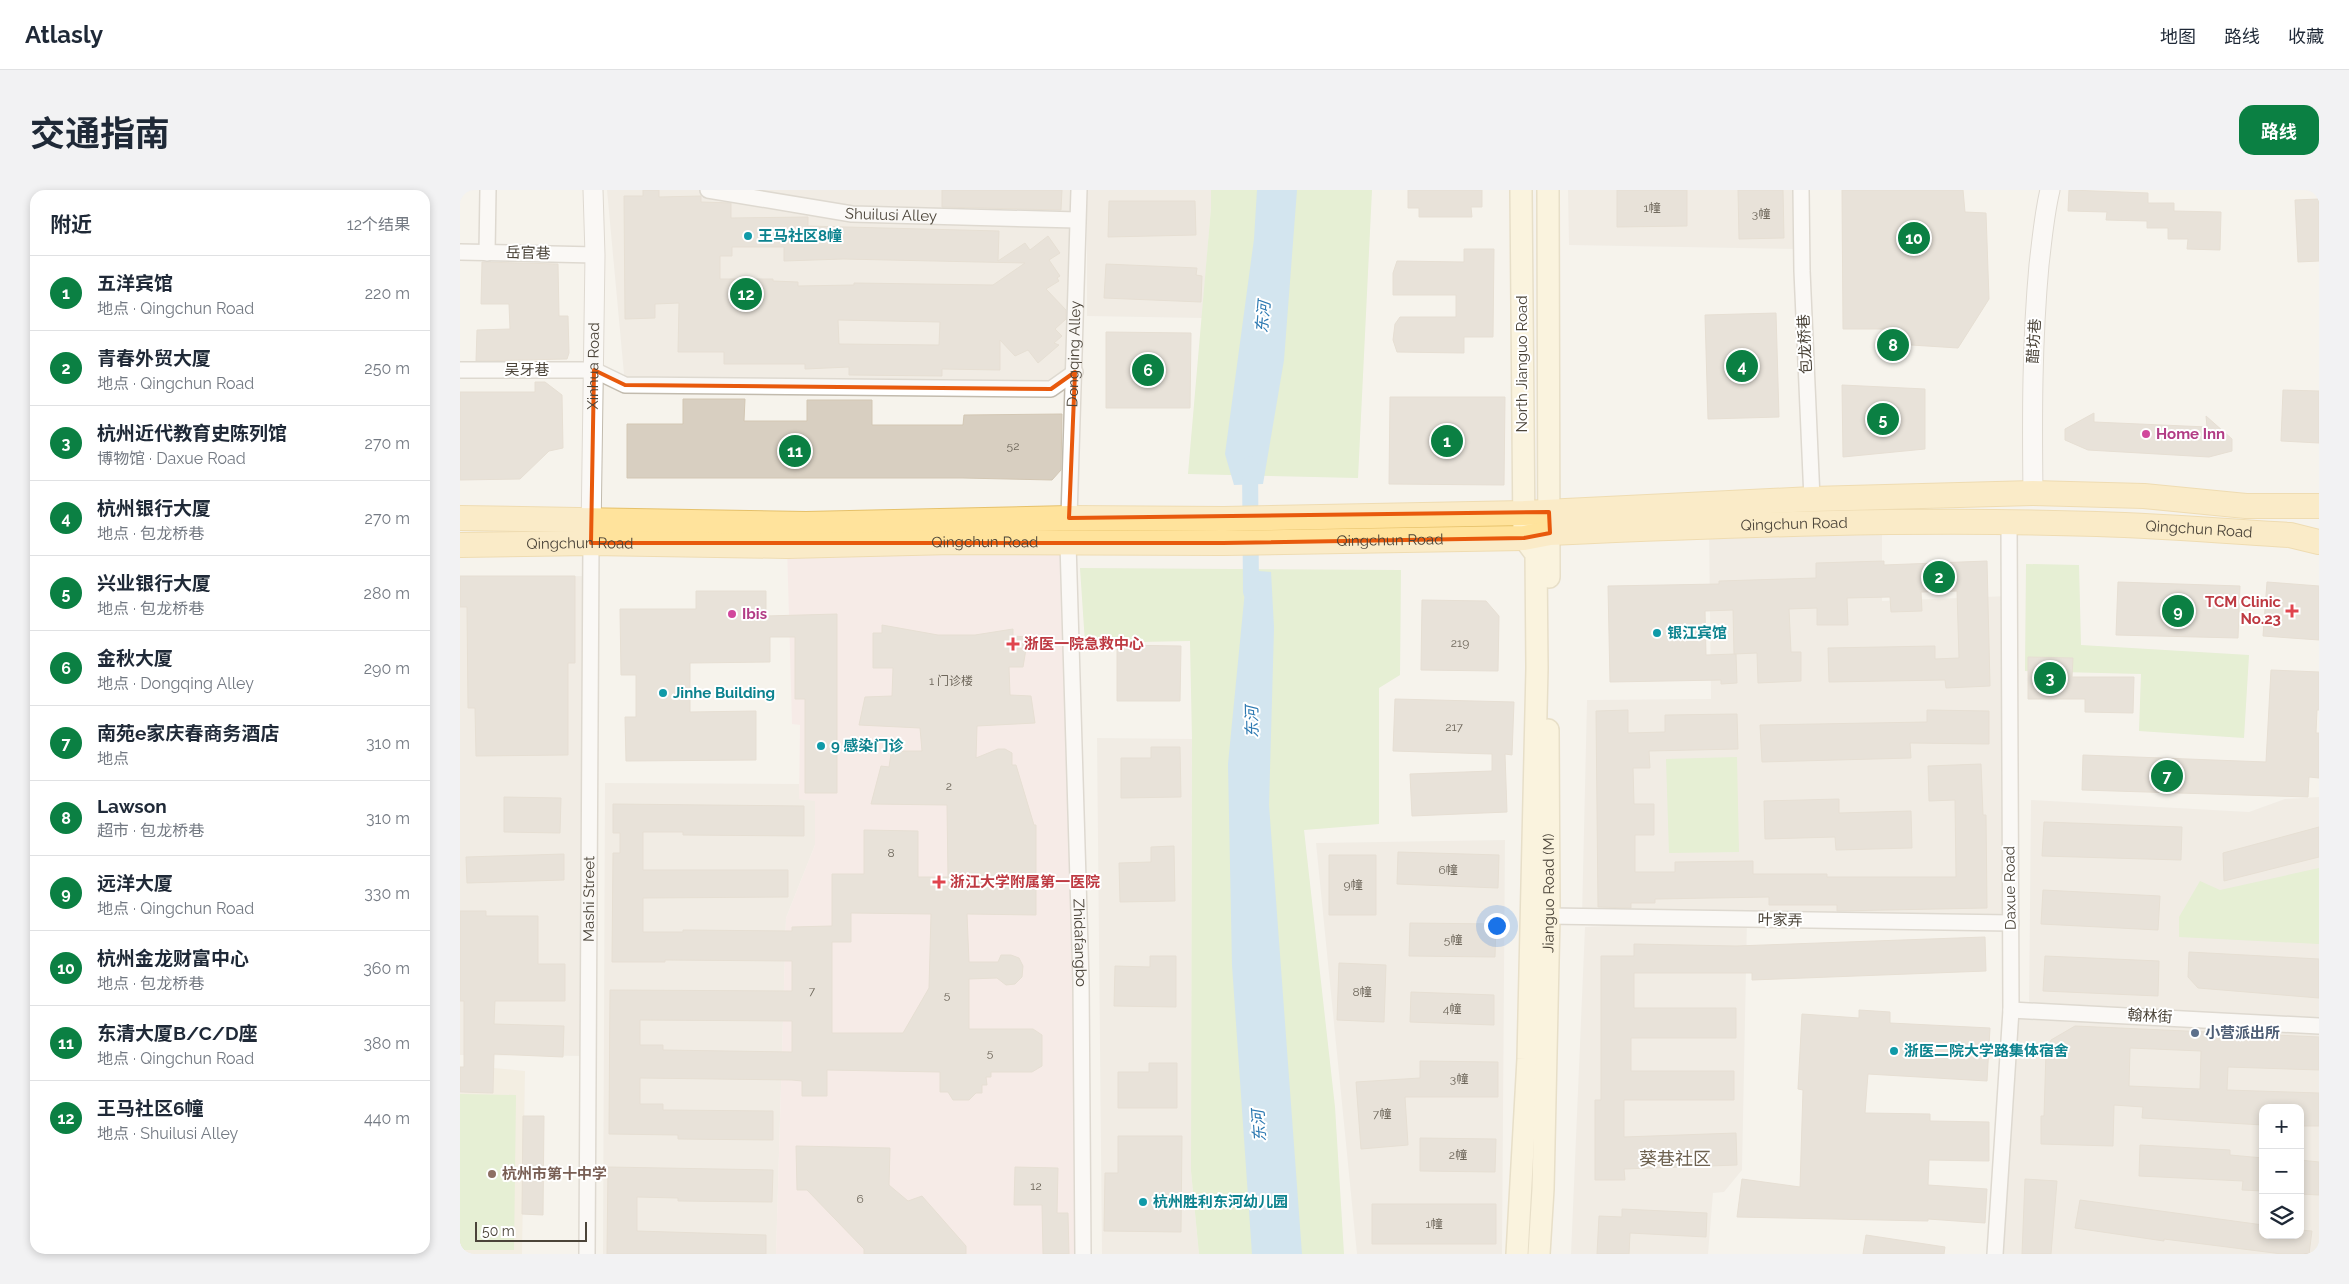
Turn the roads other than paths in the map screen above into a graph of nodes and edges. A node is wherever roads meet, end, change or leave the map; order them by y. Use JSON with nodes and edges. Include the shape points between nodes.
{"nodes":[{"id":1,"x":488,"y":190,"type":"edge"},
{"id":2,"x":593,"y":190,"type":"edge"},
{"id":3,"x":708,"y":190,"type":"edge"},
{"id":4,"x":1079,"y":190,"type":"edge"},
{"id":5,"x":1521,"y":190,"type":"edge"},
{"id":6,"x":1548,"y":190,"type":"edge"},
{"id":7,"x":1801,"y":190,"type":"edge"},
{"id":8,"x":2050,"y":190,"type":"edge"},
{"id":9,"x":1077,"y":220,"type":"junction"},
{"id":10,"x":460,"y":252,"type":"edge"},
{"id":11,"x":487,"y":253,"type":"junction"},
{"id":12,"x":595,"y":255,"type":"junction"},
{"id":13,"x":460,"y":370,"type":"edge"},
{"id":14,"x":594,"y":370,"type":"junction"},
{"id":15,"x":1075,"y":372,"type":"junction"},
{"id":16,"x":2033,"y":493,"type":"junction"},
{"id":17,"x":1812,"y":499,"type":"junction"},
{"id":18,"x":2319,"y":507,"type":"edge"},
{"id":19,"x":1524,"y":513,"type":"junction"},
{"id":20,"x":460,"y":518,"type":"edge"},
{"id":21,"x":1069,"y":518,"type":"junction"},
{"id":22,"x":1550,"y":522,"type":"junction"},
{"id":23,"x":2009,"y":522,"type":"junction"},
{"id":24,"x":591,"y":531,"type":"junction"},
{"id":25,"x":2319,"y":534,"type":"edge"},
{"id":26,"x":2290,"y":535,"type":"junction"},
{"id":27,"x":1524,"y":538,"type":"junction"},
{"id":28,"x":2319,"y":542,"type":"edge"},
{"id":29,"x":1068,"y":543,"type":"junction"},
{"id":30,"x":460,"y":544,"type":"edge"},
{"id":31,"x":1549,"y":916,"type":"junction"},
{"id":32,"x":2011,"y":923,"type":"junction"},
{"id":33,"x":2011,"y":1010,"type":"junction"},
{"id":34,"x":2319,"y":1026,"type":"edge"},
{"id":35,"x":588,"y":1254,"type":"edge"},
{"id":36,"x":1083,"y":1254,"type":"edge"},
{"id":37,"x":1517,"y":1254,"type":"edge"},
{"id":38,"x":1539,"y":1254,"type":"edge"},
{"id":39,"x":1995,"y":1254,"type":"edge"}],
"edges":[{"from":1,"to":11,"type":"street"},
{"from":2,"to":12,"type":"street","name":"Xinhua Road"},
{"from":3,"to":9,"type":"street","name":"Shuilusi Alley","via":[[852,214]]},
{"from":4,"to":9,"type":"street","name":"Dongqing Alley"},
{"from":5,"to":19,"type":"main road","name":"North Jianguo Road"},
{"from":6,"to":22,"type":"main road","name":"North Jianguo Road"},
{"from":7,"to":17,"type":"street","name":"包龙桥巷"},
{"from":8,"to":16,"type":"street","name":"醋坊巷","via":[[2037,289],[2032,400]]},
{"from":9,"to":15,"type":"street","name":"Dongqing Alley"},
{"from":10,"to":11,"type":"street","name":"岳官巷"},
{"from":11,"to":12,"type":"street","name":"岳官巷"},
{"from":12,"to":14,"type":"street","name":"Xinhua Road"},
{"from":13,"to":14,"type":"street","name":"吴牙巷"},
{"from":14,"to":15,"type":"street","via":[[625,384],[1051,389]]},
{"from":14,"to":24,"type":"street","name":"Xinhua Road"},
{"from":15,"to":21,"type":"street","name":"Dongqing Alley"},
{"from":16,"to":17,"type":"main road","name":"Qingchun Road"},
{"from":16,"to":18,"type":"main road","name":"Qingchun Road","via":[[2144,496],[2246,506]]},
{"from":17,"to":22,"type":"main road","name":"Qingchun Road"},
{"from":19,"to":21,"type":"main road","name":"Qingchun Road","via":[[1224,519]]},
{"from":19,"to":22,"type":"main road","name":"Qingchun Road"},
{"from":19,"to":27,"type":"main road","name":"North Jianguo Road"},
{"from":20,"to":24,"type":"main road","name":"Qingchun Road"},
{"from":21,"to":24,"type":"main road","name":"Qingchun Road"},
{"from":22,"to":23,"type":"main road","name":"Qingchun Road","via":[[1709,526]]},
{"from":22,"to":27,"type":"main road","name":"Qingchun Road"},
{"from":22,"to":31,"type":"main road","name":"Jianguo Road (M)"},
{"from":23,"to":26,"type":"main road","name":"Qingchun Road"},
{"from":23,"to":32,"type":"street","name":"Daxue Road"},
{"from":24,"to":29,"type":"main road","name":"Qingchun Road","via":[[787,546]]},
{"from":24,"to":30,"type":"main road","name":"Qingchun Road"},
{"from":24,"to":35,"type":"street","name":"Mashi Street"},
{"from":25,"to":26,"type":"main road"},
{"from":26,"to":28,"type":"main road","name":"Qingchun Road"},
{"from":27,"to":29,"type":"main road","name":"Qingchun Road"},
{"from":27,"to":37,"type":"main road","name":"Jianguo Road (M)","via":[[1536,554],[1537,668],[1528,1059]]},
{"from":29,"to":36,"type":"street","name":"Zhidafangbo","via":[[1081,981]]},
{"from":31,"to":32,"type":"street","name":"叶家弄"},
{"from":31,"to":38,"type":"main road","name":"Jianguo Road (M)"},
{"from":32,"to":33,"type":"street","name":"Daxue Road"},
{"from":33,"to":34,"type":"street","name":"翰林街"},
{"from":33,"to":39,"type":"street","name":"Daxue Road"}]}
